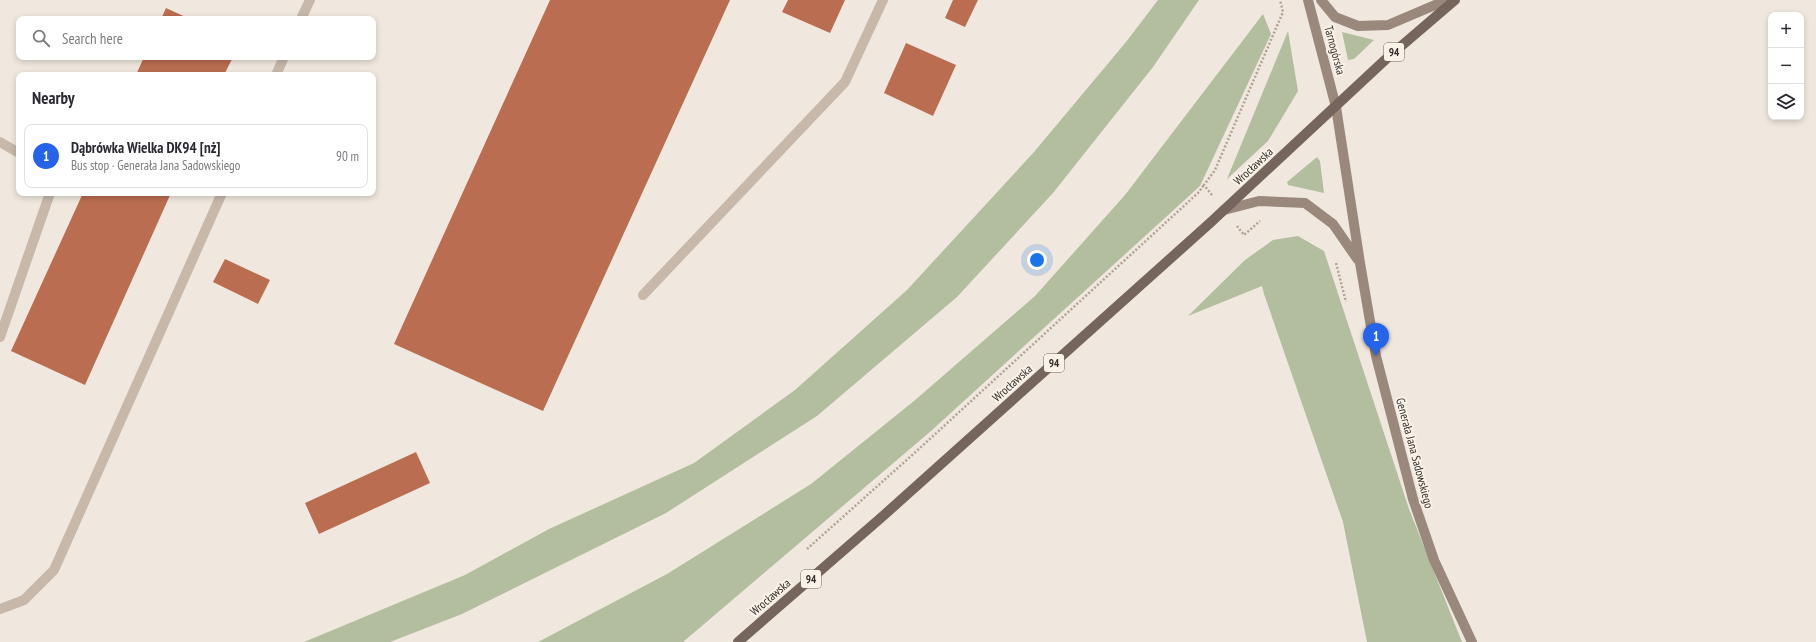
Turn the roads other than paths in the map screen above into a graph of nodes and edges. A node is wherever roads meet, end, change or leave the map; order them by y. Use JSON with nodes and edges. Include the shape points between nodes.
{"nodes":[{"id":1,"x":310,"y":0,"type":"edge"},
{"id":2,"x":883,"y":0,"type":"edge"},
{"id":3,"x":1308,"y":0,"type":"edge"},
{"id":4,"x":1321,"y":0,"type":"edge"},
{"id":5,"x":1447,"y":0,"type":"edge"},
{"id":6,"x":1455,"y":0,"type":"edge"},
{"id":7,"x":302,"y":16,"type":"edge"},
{"id":8,"x":283,"y":60,"type":"edge"},
{"id":9,"x":277,"y":72,"type":"edge"},
{"id":10,"x":1336,"y":107,"type":"junction"},
{"id":11,"x":0,"y":142,"type":"edge"},
{"id":12,"x":16,"y":151,"type":"edge"},
{"id":13,"x":49,"y":196,"type":"edge"},
{"id":14,"x":221,"y":196,"type":"edge"},
{"id":15,"x":1224,"y":210,"type":"junction"},
{"id":16,"x":1360,"y":263,"type":"junction"},
{"id":17,"x":643,"y":295,"type":"dead end"},
{"id":18,"x":0,"y":337,"type":"edge"},
{"id":19,"x":0,"y":609,"type":"edge"},
{"id":20,"x":738,"y":642,"type":"edge"},
{"id":21,"x":1472,"y":642,"type":"edge"}],
"edges":[{"from":1,"to":7,"type":"lane"},
{"from":2,"to":17,"type":"lane","via":[[845,82]]},
{"from":3,"to":10,"type":"street","name":"Tarnogórska"},
{"from":4,"to":5,"type":"street","name":"Tarnogórska","via":[[1335,17],[1358,26],[1388,25]]},
{"from":6,"to":10,"type":"main road","number":"94","via":[[1385,60]]},
{"from":8,"to":9,"type":"lane"},
{"from":10,"to":15,"type":"main road","name":"Wrocławska","number":"94"},
{"from":10,"to":16,"type":"street","name":"Generała Jana Sadowskiego"},
{"from":11,"to":12,"type":"lane"},
{"from":13,"to":18,"type":"lane"},
{"from":14,"to":19,"type":"lane","via":[[54,570],[24,600]]},
{"from":15,"to":16,"type":"street","name":"Generała Jana Sadowskiego","via":[[1259,201],[1305,203],[1333,224]]},
{"from":15,"to":20,"type":"main road","name":"Wrocławska","number":"94","via":[[883,516]]},
{"from":16,"to":21,"type":"street","name":"Generała Jana Sadowskiego","via":[[1376,356],[1413,499],[1434,560]]}]}
